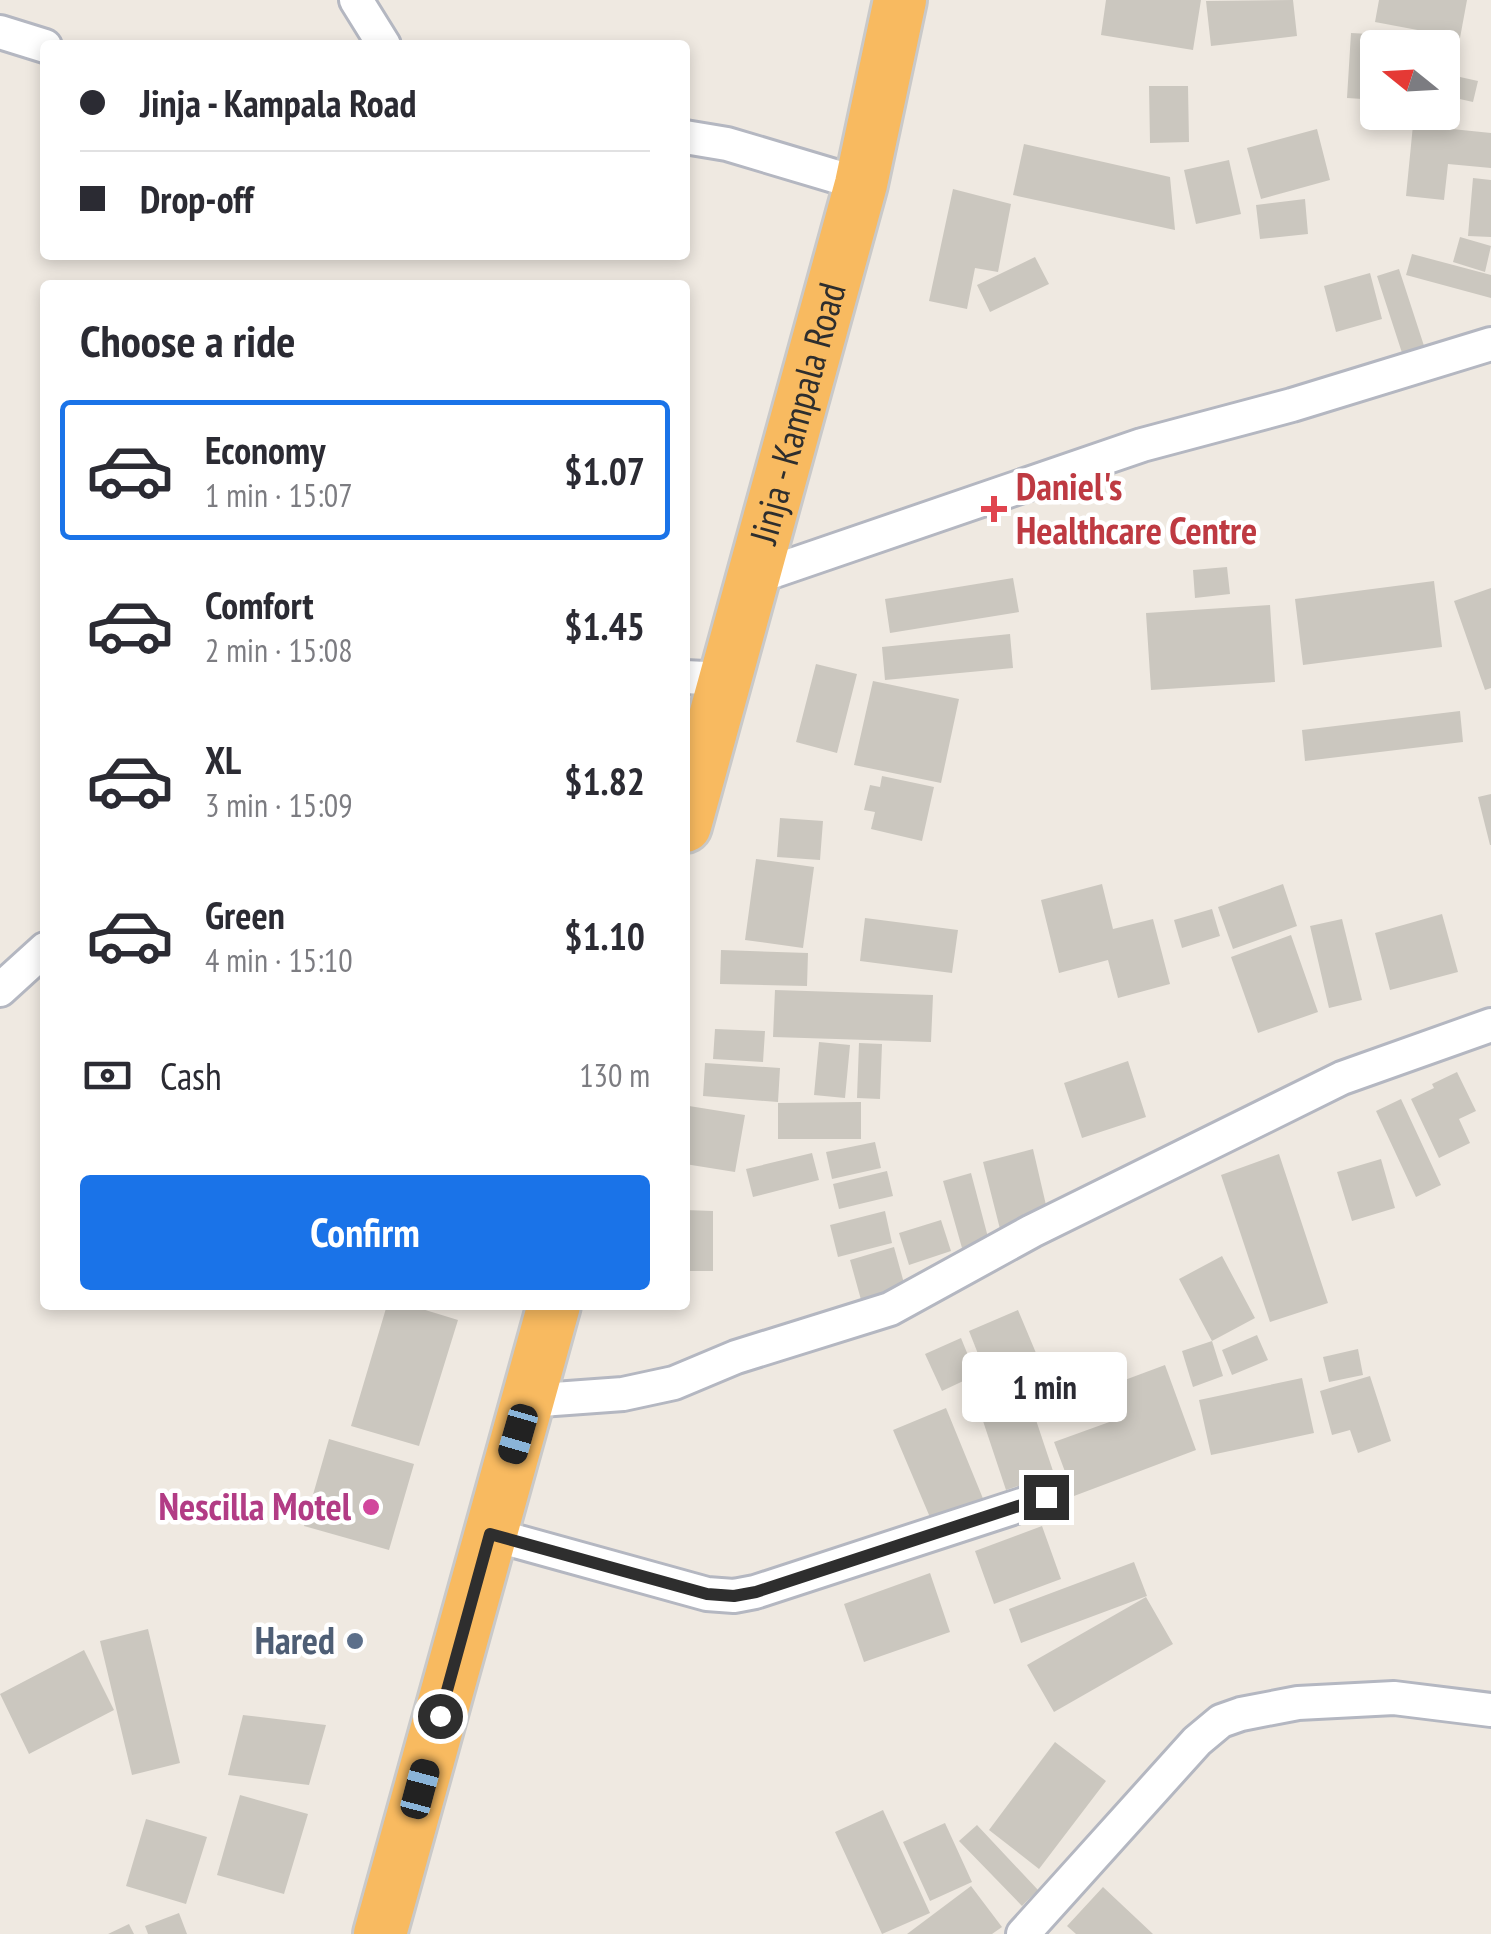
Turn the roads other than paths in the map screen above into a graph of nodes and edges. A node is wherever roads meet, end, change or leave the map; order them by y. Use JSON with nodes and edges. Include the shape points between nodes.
{"nodes":[{"id":1,"x":356,"y":0,"type":"edge"},
{"id":2,"x":900,"y":0,"type":"edge"},
{"id":3,"x":0,"y":32,"type":"edge"},
{"id":4,"x":381,"y":40,"type":"edge"},
{"id":5,"x":40,"y":44,"type":"edge"},
{"id":6,"x":690,"y":139,"type":"edge"},
{"id":7,"x":862,"y":184,"type":"junction"},
{"id":8,"x":1491,"y":344,"type":"edge"},
{"id":9,"x":754,"y":578,"type":"junction"},
{"id":10,"x":705,"y":678,"type":"edge"},
{"id":11,"x":690,"y":789,"type":"edge"},
{"id":12,"x":40,"y":954,"type":"edge"},
{"id":13,"x":0,"y":990,"type":"edge"},
{"id":14,"x":1491,"y":1025,"type":"edge"},
{"id":15,"x":553,"y":1310,"type":"edge"},
{"id":16,"x":527,"y":1400,"type":"junction"},
{"id":17,"x":1046,"y":1497,"type":"dead end"},
{"id":18,"x":490,"y":1534,"type":"junction"},
{"id":19,"x":1491,"y":1710,"type":"edge"},
{"id":20,"x":380,"y":1934,"type":"edge"},
{"id":21,"x":1023,"y":1934,"type":"edge"}],
"edges":[{"from":1,"to":4,"type":"street"},
{"from":2,"to":7,"type":"highway","name":"Jinja - Kampala Road"},
{"from":3,"to":5,"type":"street"},
{"from":6,"to":7,"type":"street"},
{"from":7,"to":9,"type":"highway","name":"Jinja - Kampala Road"},
{"from":8,"to":9,"type":"street","via":[[1142,445]]},
{"from":9,"to":10,"type":"highway","name":"Jinja - Kampala Road"},
{"from":10,"to":11,"type":"highway","name":"Jinja - Kampala Road"},
{"from":12,"to":13,"type":"street"},
{"from":14,"to":16,"type":"street","via":[[1342,1078],[890,1309],[674,1383],[623,1394]]},
{"from":15,"to":16,"type":"highway"},
{"from":16,"to":18,"type":"highway"},
{"from":17,"to":18,"type":"street","via":[[734,1596]]},
{"from":18,"to":20,"type":"highway"},
{"from":19,"to":21,"type":"street","via":[[1394,1698],[1298,1703],[1221,1721]]}]}
